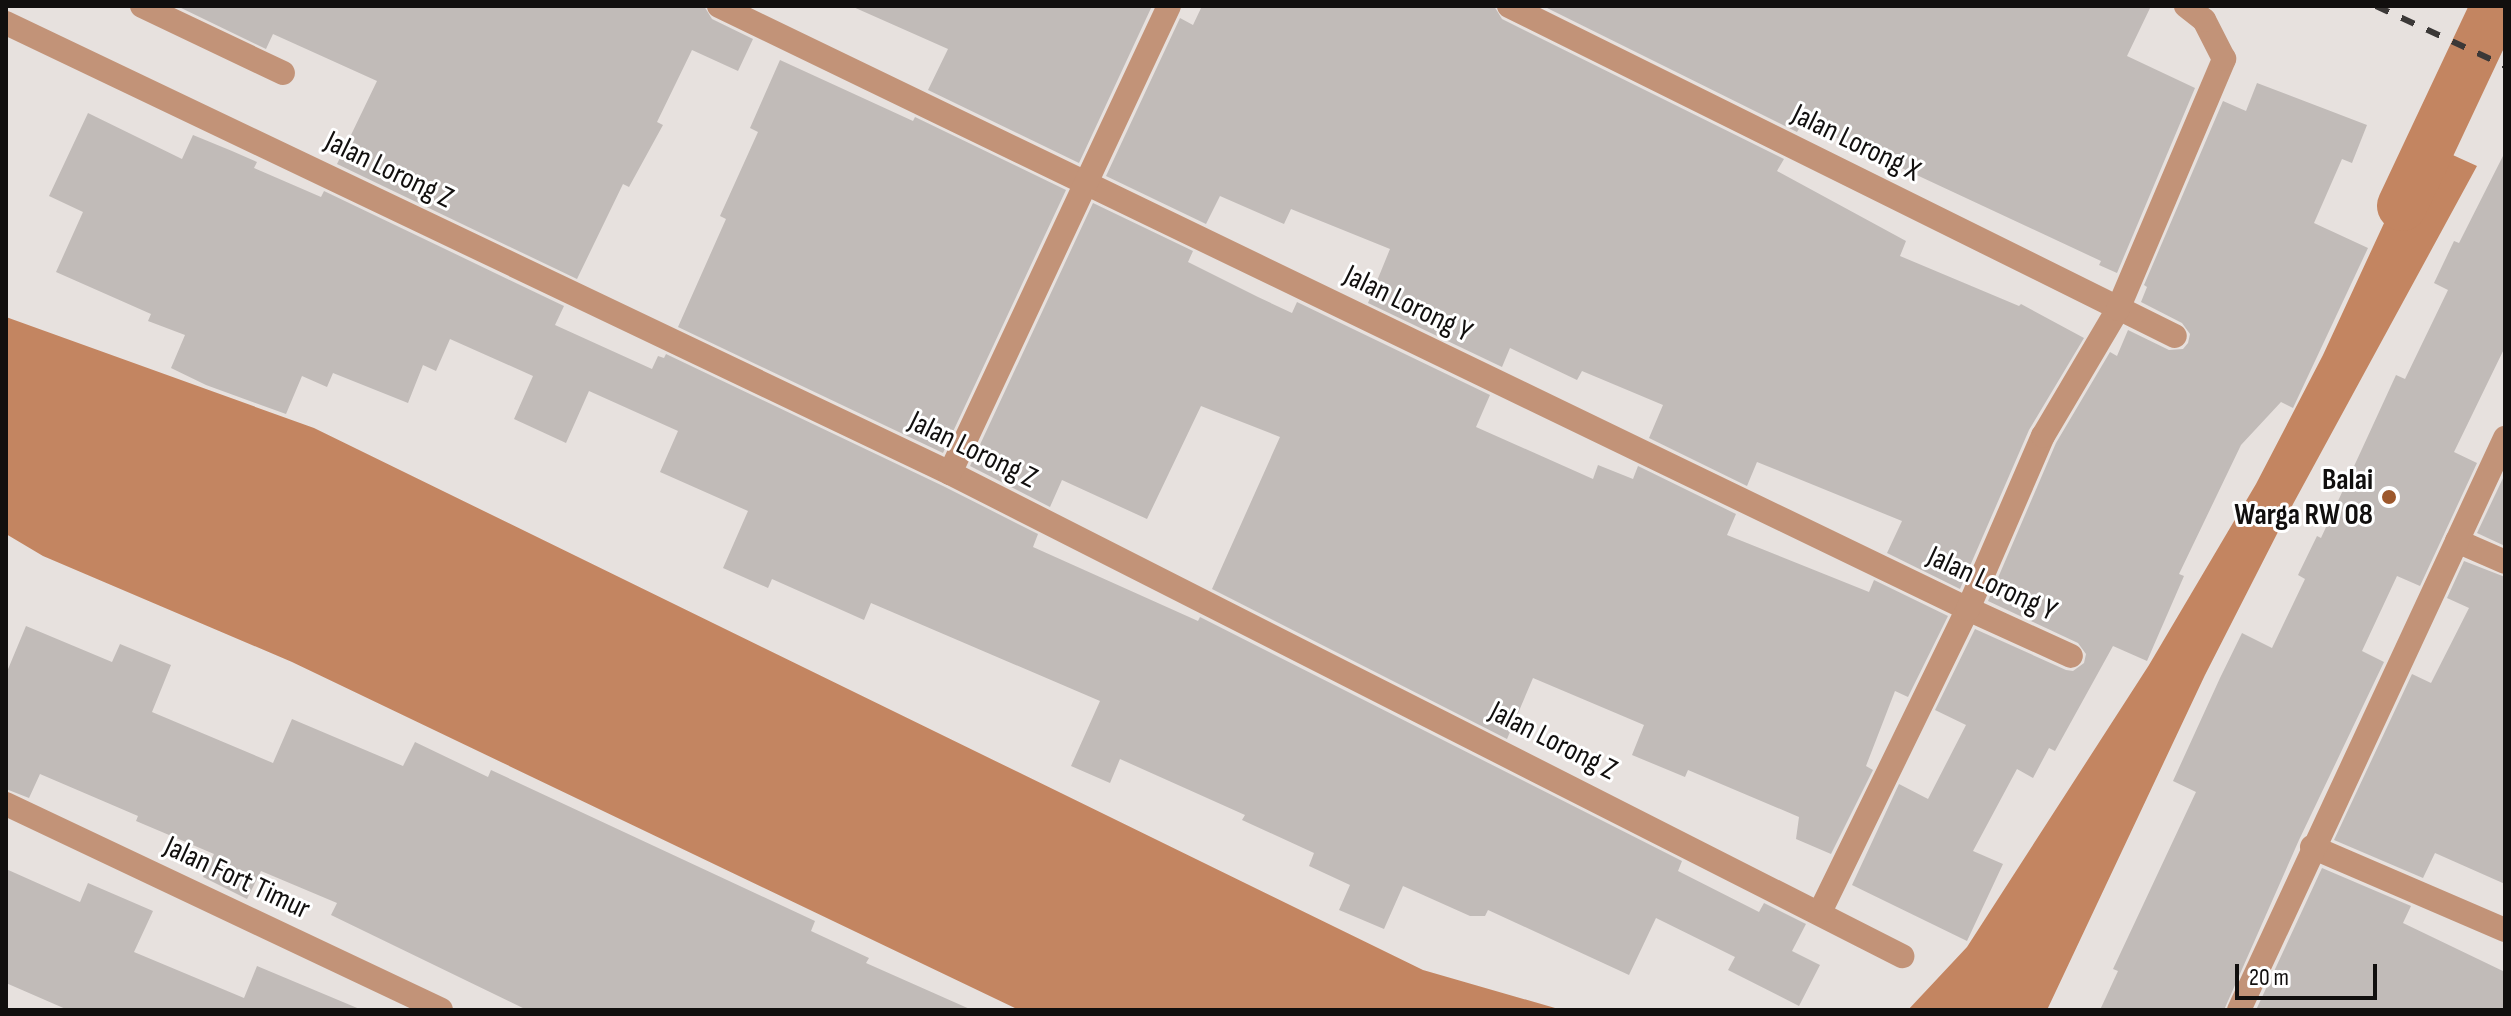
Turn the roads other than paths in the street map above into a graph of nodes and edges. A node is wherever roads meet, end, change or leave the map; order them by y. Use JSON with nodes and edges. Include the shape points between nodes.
{"nodes":[{"id":1,"x":142,"y":6,"type":"edge"},
{"id":2,"x":719,"y":6,"type":"edge"},
{"id":3,"x":1169,"y":6,"type":"edge"},
{"id":4,"x":1509,"y":6,"type":"edge"},
{"id":5,"x":2186,"y":6,"type":"edge"},
{"id":6,"x":6,"y":23,"type":"edge"},
{"id":7,"x":283,"y":73,"type":"dead end"},
{"id":8,"x":1085,"y":184,"type":"junction"},
{"id":9,"x":2118,"y":309,"type":"junction"},
{"id":10,"x":2175,"y":336,"type":"dead end"},
{"id":11,"x":2505,"y":438,"type":"edge"},
{"id":12,"x":950,"y":473,"type":"junction"},
{"id":13,"x":2457,"y":541,"type":"junction"},
{"id":14,"x":2505,"y":562,"type":"edge"},
{"id":15,"x":1968,"y":609,"type":"junction"},
{"id":16,"x":2071,"y":656,"type":"dead end"},
{"id":17,"x":6,"y":804,"type":"edge"},
{"id":18,"x":2312,"y":847,"type":"junction"},
{"id":19,"x":1820,"y":912,"type":"junction"},
{"id":20,"x":2505,"y":930,"type":"edge"},
{"id":21,"x":1902,"y":956,"type":"dead end"},
{"id":22,"x":441,"y":1010,"type":"edge"},
{"id":23,"x":2239,"y":1010,"type":"edge"}],
"edges":[{"from":1,"to":7,"type":"street"},
{"from":2,"to":8,"type":"street","name":"Jalan Lorong Y"},
{"from":3,"to":8,"type":"street"},
{"from":4,"to":9,"type":"street","name":"Jalan Lorong X"},
{"from":5,"to":9,"type":"street","via":[[2204,20],[2224,59]]},
{"from":6,"to":12,"type":"street","name":"Jalan Lorong Z"},
{"from":8,"to":12,"type":"street"},
{"from":8,"to":15,"type":"street","name":"Jalan Lorong Y"},
{"from":9,"to":10,"type":"street","name":"Jalan Lorong X"},
{"from":9,"to":15,"type":"street","via":[[2043,436]]},
{"from":11,"to":13,"type":"street"},
{"from":12,"to":19,"type":"street","name":"Jalan Lorong Z"},
{"from":13,"to":14,"type":"street"},
{"from":13,"to":18,"type":"street"},
{"from":15,"to":16,"type":"street","name":"Jalan Lorong Y"},
{"from":15,"to":19,"type":"street"},
{"from":17,"to":22,"type":"street","name":"Jalan Fort Timur"},
{"from":18,"to":20,"type":"street"},
{"from":18,"to":23,"type":"street"},
{"from":19,"to":21,"type":"street","name":"Jalan Lorong Z"}]}
